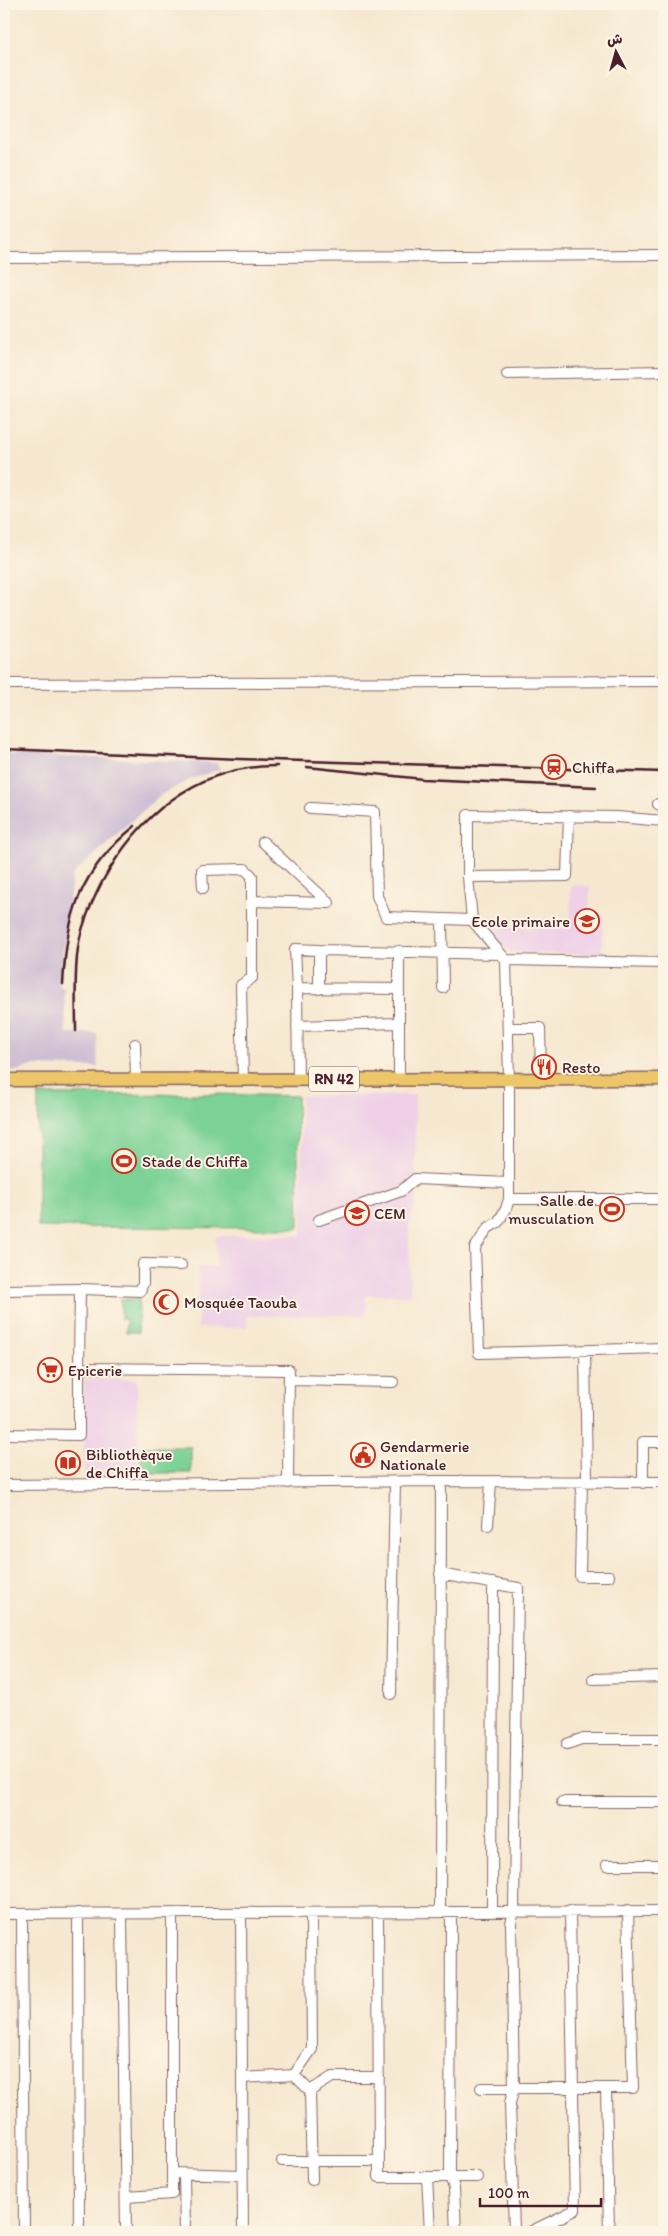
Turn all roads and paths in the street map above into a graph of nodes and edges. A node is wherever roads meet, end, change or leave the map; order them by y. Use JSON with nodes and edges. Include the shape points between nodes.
{"nodes":[{"id":1,"x":664,"y":255,"type":"edge"},
{"id":2,"x":4,"y":258,"type":"edge"},
{"id":3,"x":664,"y":371,"type":"edge"},
{"id":4,"x":507,"y":374,"type":"dead end"},
{"id":5,"x":664,"y":682,"type":"edge"},
{"id":6,"x":4,"y":684,"type":"edge"},
{"id":7,"x":310,"y":808,"type":"dead end"},
{"id":8,"x":569,"y":816,"type":"junction"},
{"id":9,"x":664,"y":821,"type":"edge"},
{"id":10,"x":263,"y":842,"type":"dead end"},
{"id":11,"x":468,"y":877,"type":"junction"},
{"id":12,"x":202,"y":888,"type":"dead end"},
{"id":13,"x":252,"y":901,"type":"junction"},
{"id":14,"x":442,"y":920,"type":"junction"},
{"id":15,"x":472,"y":920,"type":"junction"},
{"id":16,"x":318,"y":950,"type":"junction"},
{"id":17,"x":399,"y":951,"type":"junction"},
{"id":18,"x":442,"y":952,"type":"junction"},
{"id":19,"x":503,"y":957,"type":"junction"},
{"id":20,"x":664,"y":963,"type":"edge"},
{"id":21,"x":296,"y":988,"type":"junction"},
{"id":22,"x":443,"y":988,"type":"dead end"},
{"id":23,"x":319,"y":989,"type":"junction"},
{"id":24,"x":400,"y":989,"type":"junction"},
{"id":25,"x":398,"y":1024,"type":"junction"},
{"id":26,"x":297,"y":1026,"type":"junction"},
{"id":27,"x":508,"y":1028,"type":"junction"},
{"id":28,"x":135,"y":1044,"type":"dead end"},
{"id":29,"x":298,"y":1079,"type":"junction"},
{"id":30,"x":399,"y":1079,"type":"junction"},
{"id":31,"x":509,"y":1079,"type":"junction"},
{"id":32,"x":541,"y":1079,"type":"junction"},
{"id":33,"x":664,"y":1079,"type":"edge"},
{"id":34,"x":4,"y":1080,"type":"edge"},
{"id":35,"x":136,"y":1080,"type":"junction"},
{"id":36,"x":243,"y":1080,"type":"junction"},
{"id":37,"x":510,"y":1183,"type":"junction"},
{"id":38,"x":508,"y":1199,"type":"junction"},
{"id":39,"x":664,"y":1200,"type":"edge"},
{"id":40,"x":319,"y":1220,"type":"dead end"},
{"id":41,"x":181,"y":1265,"type":"dead end"},
{"id":42,"x":80,"y":1289,"type":"junction"},
{"id":43,"x":4,"y":1290,"type":"edge"},
{"id":44,"x":664,"y":1348,"type":"edge"},
{"id":45,"x":585,"y":1351,"type":"junction"},
{"id":46,"x":79,"y":1368,"type":"junction"},
{"id":47,"x":289,"y":1380,"type":"junction"},
{"id":48,"x":393,"y":1382,"type":"dead end"},
{"id":49,"x":4,"y":1434,"type":"edge"},
{"id":50,"x":664,"y":1442,"type":"edge"},
{"id":51,"x":440,"y":1481,"type":"junction"},
{"id":52,"x":585,"y":1481,"type":"junction"},
{"id":53,"x":395,"y":1482,"type":"junction"},
{"id":54,"x":491,"y":1482,"type":"junction"},
{"id":55,"x":664,"y":1482,"type":"edge"},
{"id":56,"x":288,"y":1483,"type":"junction"},
{"id":57,"x":643,"y":1483,"type":"junction"},
{"id":58,"x":4,"y":1485,"type":"edge"},
{"id":59,"x":488,"y":1525,"type":"dead end"},
{"id":60,"x":440,"y":1574,"type":"junction"},
{"id":61,"x":609,"y":1576,"type":"dead end"},
{"id":62,"x":493,"y":1583,"type":"junction"},
{"id":63,"x":664,"y":1677,"type":"edge"},
{"id":64,"x":593,"y":1680,"type":"dead end"},
{"id":65,"x":391,"y":1694,"type":"dead end"},
{"id":66,"x":664,"y":1739,"type":"edge"},
{"id":67,"x":567,"y":1744,"type":"dead end"},
{"id":68,"x":562,"y":1802,"type":"dead end"},
{"id":69,"x":664,"y":1802,"type":"edge"},
{"id":70,"x":607,"y":1865,"type":"dead end"},
{"id":71,"x":664,"y":1865,"type":"edge"},
{"id":72,"x":570,"y":1910,"type":"junction"},
{"id":73,"x":628,"y":1910,"type":"junction"},
{"id":74,"x":492,"y":1911,"type":"junction"},
{"id":75,"x":514,"y":1911,"type":"junction"},
{"id":76,"x":664,"y":1911,"type":"edge"},
{"id":77,"x":445,"y":1912,"type":"junction"},
{"id":78,"x":240,"y":1913,"type":"junction"},
{"id":79,"x":311,"y":1913,"type":"junction"},
{"id":80,"x":378,"y":1913,"type":"junction"},
{"id":81,"x":4,"y":1914,"type":"edge"},
{"id":82,"x":22,"y":1914,"type":"junction"},
{"id":83,"x":78,"y":1914,"type":"junction"},
{"id":84,"x":122,"y":1914,"type":"junction"},
{"id":85,"x":172,"y":1914,"type":"junction"},
{"id":86,"x":294,"y":2075,"type":"junction"},
{"id":87,"x":242,"y":2078,"type":"junction"},
{"id":88,"x":379,"y":2078,"type":"junction"},
{"id":89,"x":481,"y":2088,"type":"dead end"},
{"id":90,"x":514,"y":2088,"type":"junction"},
{"id":91,"x":572,"y":2088,"type":"junction"},
{"id":92,"x":606,"y":2088,"type":"junction"},
{"id":93,"x":310,"y":2091,"type":"junction"},
{"id":94,"x":312,"y":2160,"type":"junction"},
{"id":95,"x":282,"y":2161,"type":"dead end"},
{"id":96,"x":379,"y":2161,"type":"junction"},
{"id":97,"x":172,"y":2174,"type":"junction"},
{"id":98,"x":184,"y":2174,"type":"junction"},
{"id":99,"x":242,"y":2175,"type":"junction"},
{"id":100,"x":427,"y":2177,"type":"junction"},
{"id":101,"x":450,"y":2177,"type":"junction"},
{"id":102,"x":477,"y":2177,"type":"dead end"},
{"id":103,"x":312,"y":2180,"type":"dead end"},
{"id":104,"x":126,"y":2197,"type":"junction"},
{"id":105,"x":24,"y":2232,"type":"edge"},
{"id":106,"x":79,"y":2232,"type":"edge"},
{"id":107,"x":126,"y":2232,"type":"edge"},
{"id":108,"x":186,"y":2232,"type":"edge"},
{"id":109,"x":243,"y":2232,"type":"edge"},
{"id":110,"x":430,"y":2232,"type":"edge"},
{"id":111,"x":456,"y":2232,"type":"edge"},
{"id":112,"x":514,"y":2232,"type":"edge"},
{"id":113,"x":530,"y":2232,"type":"edge"},
{"id":114,"x":609,"y":2232,"type":"edge"}],
"edges":[{"from":1,"to":2,"type":"street"},
{"from":3,"to":4,"type":"street"},
{"from":5,"to":6,"type":"street"},
{"from":7,"to":14,"type":"street","via":[[375,812],[377,896],[386,917]]},
{"from":8,"to":9,"type":"street"},
{"from":8,"to":11,"type":"street","via":[[567,876]]},
{"from":8,"to":11,"type":"street","via":[[468,815]]},
{"from":10,"to":13,"type":"street","via":[[329,902]]},
{"from":11,"to":15,"type":"street"},
{"from":12,"to":13,"type":"street","via":[[202,870],[245,869],[252,876]]},
{"from":13,"to":36,"type":"street","via":[[252,978],[241,985]]},
{"from":14,"to":15,"type":"street"},
{"from":14,"to":18,"type":"street"},
{"from":15,"to":19,"type":"street"},
{"from":16,"to":17,"type":"street"},
{"from":16,"to":21,"type":"street","via":[[296,949]]},
{"from":16,"to":23,"type":"street"},
{"from":17,"to":18,"type":"street"},
{"from":17,"to":24,"type":"street"},
{"from":18,"to":19,"type":"street"},
{"from":18,"to":22,"type":"street"},
{"from":19,"to":20,"type":"street"},
{"from":19,"to":27,"type":"street"},
{"from":21,"to":23,"type":"street"},
{"from":21,"to":26,"type":"street"},
{"from":23,"to":24,"type":"street"},
{"from":24,"to":25,"type":"street"},
{"from":25,"to":26,"type":"street"},
{"from":25,"to":30,"type":"street"},
{"from":26,"to":29,"type":"street"},
{"from":27,"to":31,"type":"street"},
{"from":27,"to":32,"type":"street","via":[[540,1028]]},
{"from":28,"to":35,"type":"street"},
{"from":29,"to":30,"type":"main road","number":"RN 42"},
{"from":29,"to":36,"type":"main road","number":"RN 42"},
{"from":30,"to":31,"type":"main road","number":"RN 42"},
{"from":31,"to":32,"type":"main road","number":"RN 42"},
{"from":31,"to":37,"type":"street"},
{"from":32,"to":33,"type":"main road","number":"RN 42"},
{"from":34,"to":35,"type":"main road","number":"RN 42"},
{"from":35,"to":36,"type":"main road","number":"RN 42"},
{"from":37,"to":38,"type":"street"},
{"from":37,"to":40,"type":"street","via":[[415,1179],[401,1191]]},
{"from":38,"to":39,"type":"street"},
{"from":38,"to":45,"type":"street","via":[[498,1222],[488,1228],[475,1248],[479,1353]]},
{"from":41,"to":42,"type":"street","via":[[143,1264],[140,1291]]},
{"from":42,"to":43,"type":"street"},
{"from":42,"to":46,"type":"street"},
{"from":44,"to":45,"type":"street"},
{"from":45,"to":52,"type":"street"},
{"from":46,"to":47,"type":"street","via":[[289,1370]]},
{"from":46,"to":49,"type":"street","via":[[79,1435]]},
{"from":47,"to":48,"type":"street"},
{"from":47,"to":56,"type":"street"},
{"from":50,"to":57,"type":"street","via":[[643,1442]]},
{"from":51,"to":53,"type":"street"},
{"from":51,"to":54,"type":"street"},
{"from":51,"to":60,"type":"street"},
{"from":52,"to":54,"type":"street"},
{"from":52,"to":57,"type":"street"},
{"from":52,"to":61,"type":"street","via":[[580,1576]]},
{"from":53,"to":56,"type":"street"},
{"from":53,"to":65,"type":"street"},
{"from":54,"to":59,"type":"street"},
{"from":55,"to":57,"type":"street"},
{"from":56,"to":58,"type":"street"},
{"from":60,"to":62,"type":"street"},
{"from":60,"to":77,"type":"street"},
{"from":62,"to":74,"type":"street"},
{"from":62,"to":75,"type":"street","via":[[518,1588]]},
{"from":63,"to":64,"type":"street"},
{"from":66,"to":67,"type":"street","via":[[581,1739]]},
{"from":68,"to":69,"type":"street"},
{"from":70,"to":71,"type":"street"},
{"from":72,"to":73,"type":"street"},
{"from":72,"to":75,"type":"street"},
{"from":72,"to":91,"type":"street"},
{"from":73,"to":76,"type":"street"},
{"from":73,"to":92,"type":"street","via":[[633,2088]]},
{"from":74,"to":75,"type":"street"},
{"from":74,"to":77,"type":"street"},
{"from":75,"to":90,"type":"street","via":[[511,1923]]},
{"from":77,"to":80,"type":"street"},
{"from":77,"to":101,"type":"street"},
{"from":78,"to":79,"type":"street"},
{"from":78,"to":85,"type":"street"},
{"from":78,"to":87,"type":"street"},
{"from":79,"to":80,"type":"street"},
{"from":79,"to":86,"type":"street","via":[[312,2049]]},
{"from":80,"to":88,"type":"street"},
{"from":81,"to":82,"type":"street"},
{"from":82,"to":83,"type":"street"},
{"from":82,"to":105,"type":"street"},
{"from":83,"to":84,"type":"street"},
{"from":83,"to":106,"type":"street"},
{"from":84,"to":85,"type":"street"},
{"from":84,"to":104,"type":"street"},
{"from":85,"to":97,"type":"street"},
{"from":86,"to":87,"type":"street"},
{"from":86,"to":93,"type":"street"},
{"from":87,"to":99,"type":"street"},
{"from":88,"to":93,"type":"street","via":[[332,2077]]},
{"from":88,"to":96,"type":"street"},
{"from":89,"to":90,"type":"street"},
{"from":90,"to":91,"type":"street"},
{"from":90,"to":112,"type":"street","via":[[510,2103]]},
{"from":91,"to":92,"type":"street"},
{"from":91,"to":113,"type":"street","via":[[575,2210]]},
{"from":92,"to":114,"type":"street"},
{"from":93,"to":94,"type":"street"},
{"from":94,"to":95,"type":"street"},
{"from":94,"to":96,"type":"street"},
{"from":94,"to":103,"type":"street"},
{"from":96,"to":100,"type":"street","via":[[379,2177]]},
{"from":97,"to":98,"type":"street"},
{"from":97,"to":104,"type":"street","via":[[172,2194]]},
{"from":98,"to":99,"type":"street"},
{"from":98,"to":108,"type":"street"},
{"from":99,"to":109,"type":"street"},
{"from":100,"to":101,"type":"street"},
{"from":100,"to":110,"type":"street"},
{"from":101,"to":102,"type":"street"},
{"from":101,"to":111,"type":"street","via":[[454,2188]]},
{"from":104,"to":107,"type":"street"}]}
